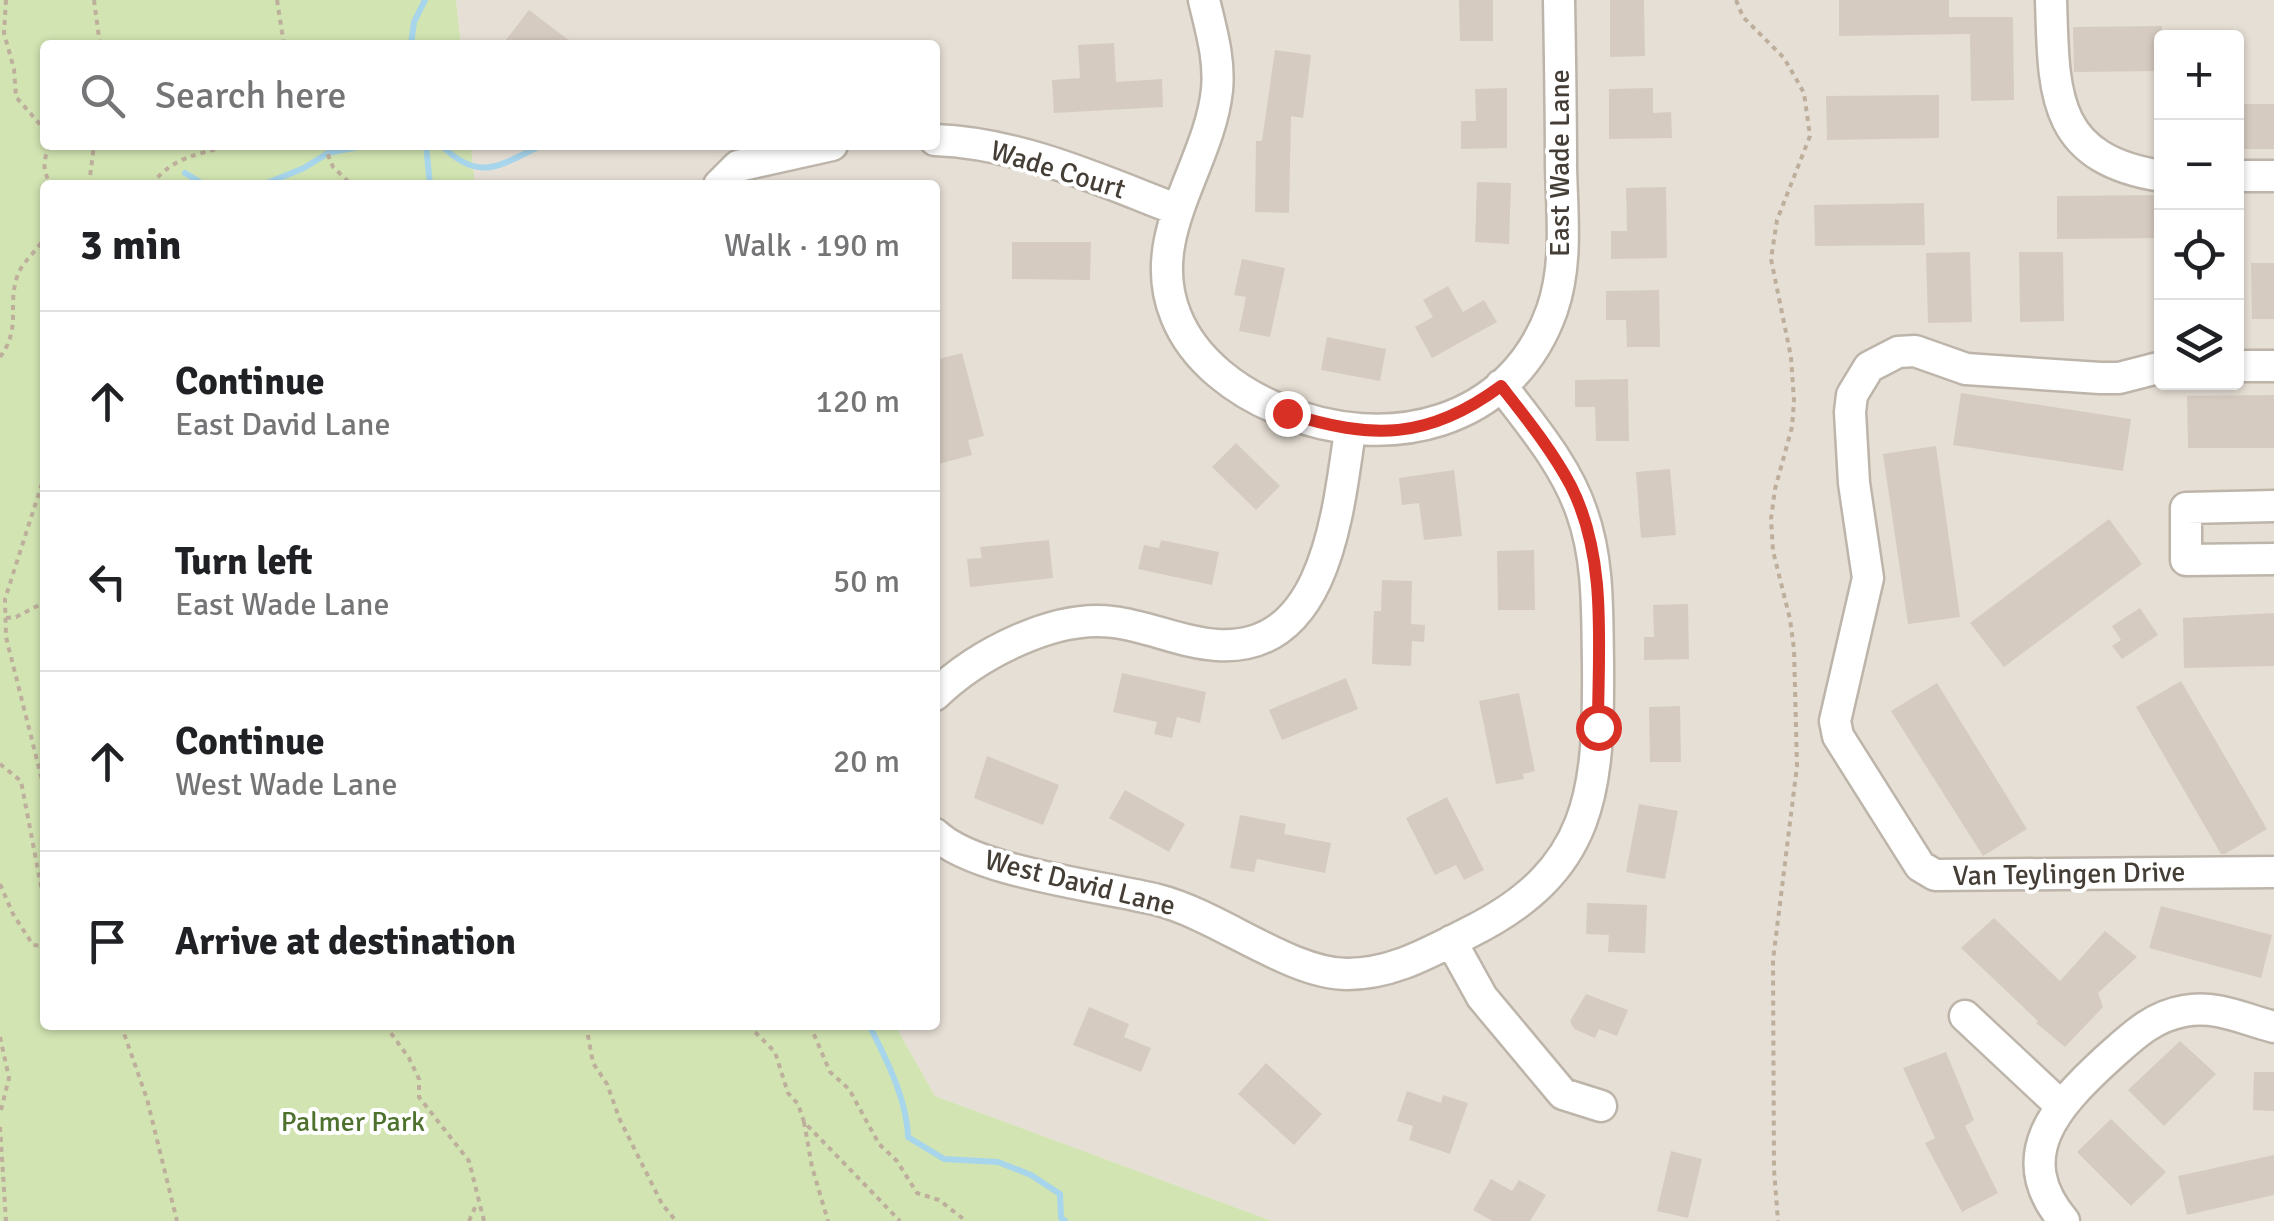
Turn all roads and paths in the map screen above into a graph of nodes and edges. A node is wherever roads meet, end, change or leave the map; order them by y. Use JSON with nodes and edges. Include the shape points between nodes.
{"nodes":[{"id":1,"x":6,"y":0,"type":"edge"},
{"id":2,"x":94,"y":0,"type":"edge"},
{"id":3,"x":276,"y":0,"type":"edge"},
{"id":4,"x":1204,"y":0,"type":"edge"},
{"id":5,"x":1559,"y":0,"type":"edge"},
{"id":6,"x":1736,"y":0,"type":"edge"},
{"id":7,"x":2051,"y":0,"type":"edge"},
{"id":8,"x":99,"y":40,"type":"edge"},
{"id":9,"x":280,"y":40,"type":"edge"},
{"id":10,"x":40,"y":124,"type":"edge"},
{"id":11,"x":940,"y":141,"type":"edge"},
{"id":12,"x":48,"y":150,"type":"edge"},
{"id":13,"x":93,"y":150,"type":"edge"},
{"id":14,"x":210,"y":150,"type":"edge"},
{"id":15,"x":326,"y":150,"type":"edge"},
{"id":16,"x":810,"y":150,"type":"edge"},
{"id":17,"x":2154,"y":174,"type":"edge"},
{"id":18,"x":2244,"y":176,"type":"edge"},
{"id":19,"x":2274,"y":176,"type":"edge"},
{"id":20,"x":49,"y":180,"type":"edge"},
{"id":21,"x":90,"y":180,"type":"edge"},
{"id":22,"x":155,"y":180,"type":"edge"},
{"id":23,"x":347,"y":180,"type":"edge"},
{"id":24,"x":724,"y":180,"type":"edge"},
{"id":25,"x":1178,"y":210,"type":"junction"},
{"id":26,"x":40,"y":246,"type":"edge"},
{"id":27,"x":0,"y":356,"type":"edge"},
{"id":28,"x":2244,"y":366,"type":"edge"},
{"id":29,"x":2274,"y":366,"type":"edge"},
{"id":30,"x":2154,"y":369,"type":"edge"},
{"id":31,"x":1501,"y":386,"type":"junction"},
{"id":32,"x":1350,"y":431,"type":"junction"},
{"id":33,"x":40,"y":488,"type":"edge"},
{"id":34,"x":2274,"y":506,"type":"edge"},
{"id":35,"x":2274,"y":559,"type":"edge"},
{"id":36,"x":2,"y":597,"type":"edge"},
{"id":37,"x":40,"y":605,"type":"edge"},
{"id":38,"x":6,"y":618,"type":"junction"},
{"id":39,"x":940,"y":690,"type":"edge"},
{"id":40,"x":0,"y":764,"type":"edge"},
{"id":41,"x":40,"y":772,"type":"edge"},
{"id":42,"x":940,"y":839,"type":"edge"},
{"id":43,"x":2274,"y":872,"type":"edge"},
{"id":44,"x":40,"y":880,"type":"edge"},
{"id":45,"x":0,"y":884,"type":"edge"},
{"id":46,"x":1452,"y":942,"type":"junction"},
{"id":47,"x":40,"y":946,"type":"edge"},
{"id":48,"x":1965,"y":1016,"type":"dead end"},
{"id":49,"x":2274,"y":1027,"type":"edge"},
{"id":50,"x":123,"y":1030,"type":"edge"},
{"id":51,"x":389,"y":1030,"type":"edge"},
{"id":52,"x":587,"y":1030,"type":"edge"},
{"id":53,"x":753,"y":1030,"type":"edge"},
{"id":54,"x":812,"y":1030,"type":"edge"},
{"id":55,"x":0,"y":1037,"type":"edge"},
{"id":56,"x":1601,"y":1106,"type":"dead end"},
{"id":57,"x":2060,"y":1106,"type":"junction"},
{"id":58,"x":0,"y":1114,"type":"edge"},
{"id":59,"x":804,"y":1122,"type":"junction"},
{"id":60,"x":0,"y":1127,"type":"edge"},
{"id":61,"x":477,"y":1201,"type":"junction"},
{"id":62,"x":6,"y":1221,"type":"edge"},
{"id":63,"x":177,"y":1221,"type":"edge"},
{"id":64,"x":469,"y":1221,"type":"edge"},
{"id":65,"x":484,"y":1221,"type":"edge"},
{"id":66,"x":676,"y":1221,"type":"edge"},
{"id":67,"x":828,"y":1221,"type":"edge"},
{"id":68,"x":900,"y":1221,"type":"edge"},
{"id":69,"x":966,"y":1221,"type":"edge"},
{"id":70,"x":1778,"y":1221,"type":"edge"},
{"id":71,"x":2064,"y":1221,"type":"edge"}],
"edges":[{"from":1,"to":10,"type":"path","via":[[4,33],[16,97]]},
{"from":2,"to":8,"type":"path"},
{"from":3,"to":9,"type":"path"},
{"from":4,"to":25,"type":"street","name":"East Wade Lane","via":[[1218,67],[1216,93]]},
{"from":5,"to":31,"type":"street","name":"East Wade Lane","via":[[1562,265],[1544,329]]},
{"from":6,"to":70,"type":"path","via":[[1795,76],[1810,136],[1776,220],[1772,259],[1794,401],[1772,518],[1794,649],[1797,766],[1773,960]]},
{"from":7,"to":17,"type":"street","via":[[2056,94],[2074,130],[2120,167]]},
{"from":11,"to":25,"type":"street","name":"Wade Court","via":[[1070,168]]},
{"from":12,"to":20,"type":"path"},
{"from":13,"to":21,"type":"path"},
{"from":14,"to":22,"type":"path","via":[[182,157]]},
{"from":15,"to":23,"type":"path"},
{"from":16,"to":24,"type":"street","via":[[738,166]]},
{"from":18,"to":19,"type":"street"},
{"from":25,"to":32,"type":"street","name":"East Wade Lane","via":[[1167,277],[1176,316],[1207,362],[1256,400]]},
{"from":26,"to":27,"type":"path","via":[[18,274],[11,342]]},
{"from":28,"to":29,"type":"street"},
{"from":30,"to":43,"type":"street","name":"Van Teylingen Drive","via":[[2100,378],[1966,369],[1916,351],[1869,367],[1858,380],[1850,412],[1868,578],[1837,704],[1838,736],[1920,866],[1935,875]]},
{"from":31,"to":32,"type":"street","name":"East Wade Lane","via":[[1424,425]]},
{"from":31,"to":46,"type":"street","name":"West David Lane","via":[[1559,466],[1582,514],[1597,598],[1597,762],[1582,818],[1546,881],[1506,914]]},
{"from":32,"to":39,"type":"street","via":[[1324,556],[1304,605],[1276,631],[1237,645],[1213,645],[1111,621],[1070,623],[1022,637]]},
{"from":33,"to":36,"type":"path"},
{"from":34,"to":35,"type":"street","via":[[2186,508],[2186,560]]},
{"from":36,"to":38,"type":"path"},
{"from":37,"to":38,"type":"path"},
{"from":38,"to":41,"type":"path"},
{"from":40,"to":44,"type":"path","via":[[21,781]]},
{"from":42,"to":46,"type":"street","name":"West David Lane","via":[[985,862],[1162,901],[1320,970],[1390,969]]},
{"from":45,"to":47,"type":"path","via":[[23,933]]},
{"from":46,"to":56,"type":"street","via":[[1482,997],[1563,1094]]},
{"from":48,"to":57,"type":"street"},
{"from":49,"to":57,"type":"street","via":[[2205,1008],[2164,1016]]},
{"from":50,"to":63,"type":"path"},
{"from":51,"to":61,"type":"path","via":[[419,1080],[419,1097],[469,1161]]},
{"from":52,"to":66,"type":"path","via":[[593,1063]]},
{"from":53,"to":59,"type":"path","via":[[775,1052]]},
{"from":54,"to":69,"type":"path","via":[[830,1072],[849,1088],[917,1193]]},
{"from":55,"to":58,"type":"path","via":[[8,1078]]},
{"from":57,"to":71,"type":"street","via":[[2039,1165],[2050,1204]]},
{"from":59,"to":67,"type":"path"},
{"from":59,"to":68,"type":"path"},
{"from":60,"to":62,"type":"path"},
{"from":61,"to":64,"type":"path"},
{"from":61,"to":65,"type":"path"}]}
